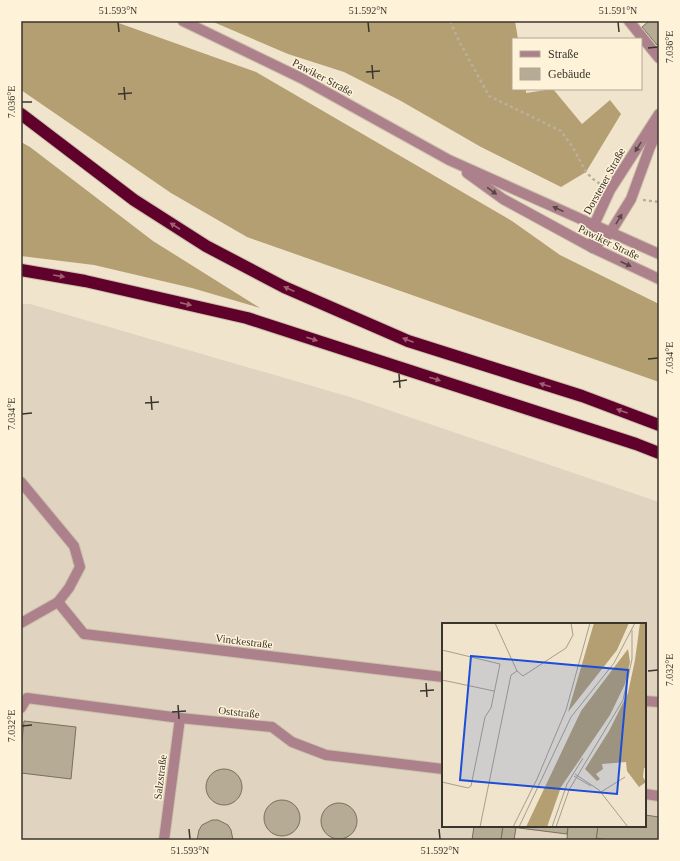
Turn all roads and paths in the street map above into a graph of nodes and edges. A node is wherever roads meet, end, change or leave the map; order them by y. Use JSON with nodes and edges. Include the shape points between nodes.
{"nodes":[{"id":1,"x":183,"y":21,"type":"edge"},
{"id":2,"x":450,"y":21,"type":"edge"},
{"id":3,"x":629,"y":21,"type":"edge"},
{"id":4,"x":659,"y":58,"type":"edge"},
{"id":5,"x":21,"y":114,"type":"edge"},
{"id":6,"x":659,"y":114,"type":"edge"},
{"id":7,"x":659,"y":128,"type":"edge"},
{"id":8,"x":449,"y":160,"type":"junction"},
{"id":9,"x":593,"y":180,"type":"dead end"},
{"id":10,"x":594,"y":225,"type":"junction"},
{"id":11,"x":610,"y":233,"type":"junction"},
{"id":12,"x":593,"y":248,"type":"junction"},
{"id":13,"x":659,"y":254,"type":"edge"},
{"id":14,"x":21,"y":270,"type":"edge"},
{"id":15,"x":659,"y":279,"type":"edge"},
{"id":16,"x":659,"y":425,"type":"edge"},
{"id":17,"x":659,"y":453,"type":"edge"},
{"id":18,"x":21,"y":482,"type":"edge"},
{"id":19,"x":58,"y":602,"type":"junction"},
{"id":20,"x":21,"y":623,"type":"edge"},
{"id":21,"x":442,"y":677,"type":"edge"},
{"id":22,"x":646,"y":701,"type":"edge"},
{"id":23,"x":659,"y":702,"type":"edge"},
{"id":24,"x":21,"y":708,"type":"edge"},
{"id":25,"x":180,"y":718,"type":"junction"},
{"id":26,"x":442,"y":769,"type":"edge"},
{"id":27,"x":646,"y":794,"type":"edge"},
{"id":28,"x":659,"y":796,"type":"edge"},
{"id":29,"x":164,"y":840,"type":"edge"}],
"edges":[{"from":1,"to":8,"type":"street","name":"Pawiker Straße","via":[[301,78]]},
{"from":2,"to":9,"type":"path","via":[[489,96],[562,131]]},
{"from":3,"to":4,"type":"street"},
{"from":16,"to":5,"type":"highway","one_way":true,"via":[[582,396],[408,341],[284,287],[206,246],[134,200]]},
{"from":6,"to":10,"type":"street","name":"Dorstener Straße","one_way":true,"via":[[610,190]]},
{"from":11,"to":7,"type":"street","one_way":true,"via":[[631,199]]},
{"from":10,"to":8,"type":"street","name":"Pawiker Straße","one_way":true},
{"from":8,"to":12,"type":"street","name":"Pawiker Straße","one_way":true,"via":[[504,199]]},
{"from":10,"to":11,"type":"street","name":"Pawiker Straße"},
{"from":10,"to":12,"type":"street","name":"Dorstener Straße"},
{"from":11,"to":12,"type":"street"},
{"from":11,"to":13,"type":"street","name":"Pawiker Straße"},
{"from":12,"to":15,"type":"street","name":"Pawiker Straße","one_way":true},
{"from":14,"to":17,"type":"highway","one_way":true,"via":[[86,281],[246,318]]},
{"from":18,"to":19,"type":"street","via":[[74,546],[80,567]]},
{"from":19,"to":20,"type":"street"},
{"from":19,"to":21,"type":"street","name":"Vinckestraße","via":[[84,634]]},
{"from":22,"to":23,"type":"street"},
{"from":24,"to":25,"type":"street","name":"Oststraße","via":[[27,698]]},
{"from":25,"to":26,"type":"street","name":"Oststraße","via":[[272,727],[292,742],[326,755]]},
{"from":25,"to":29,"type":"street","name":"Salzstraße"},
{"from":27,"to":28,"type":"street"}]}
